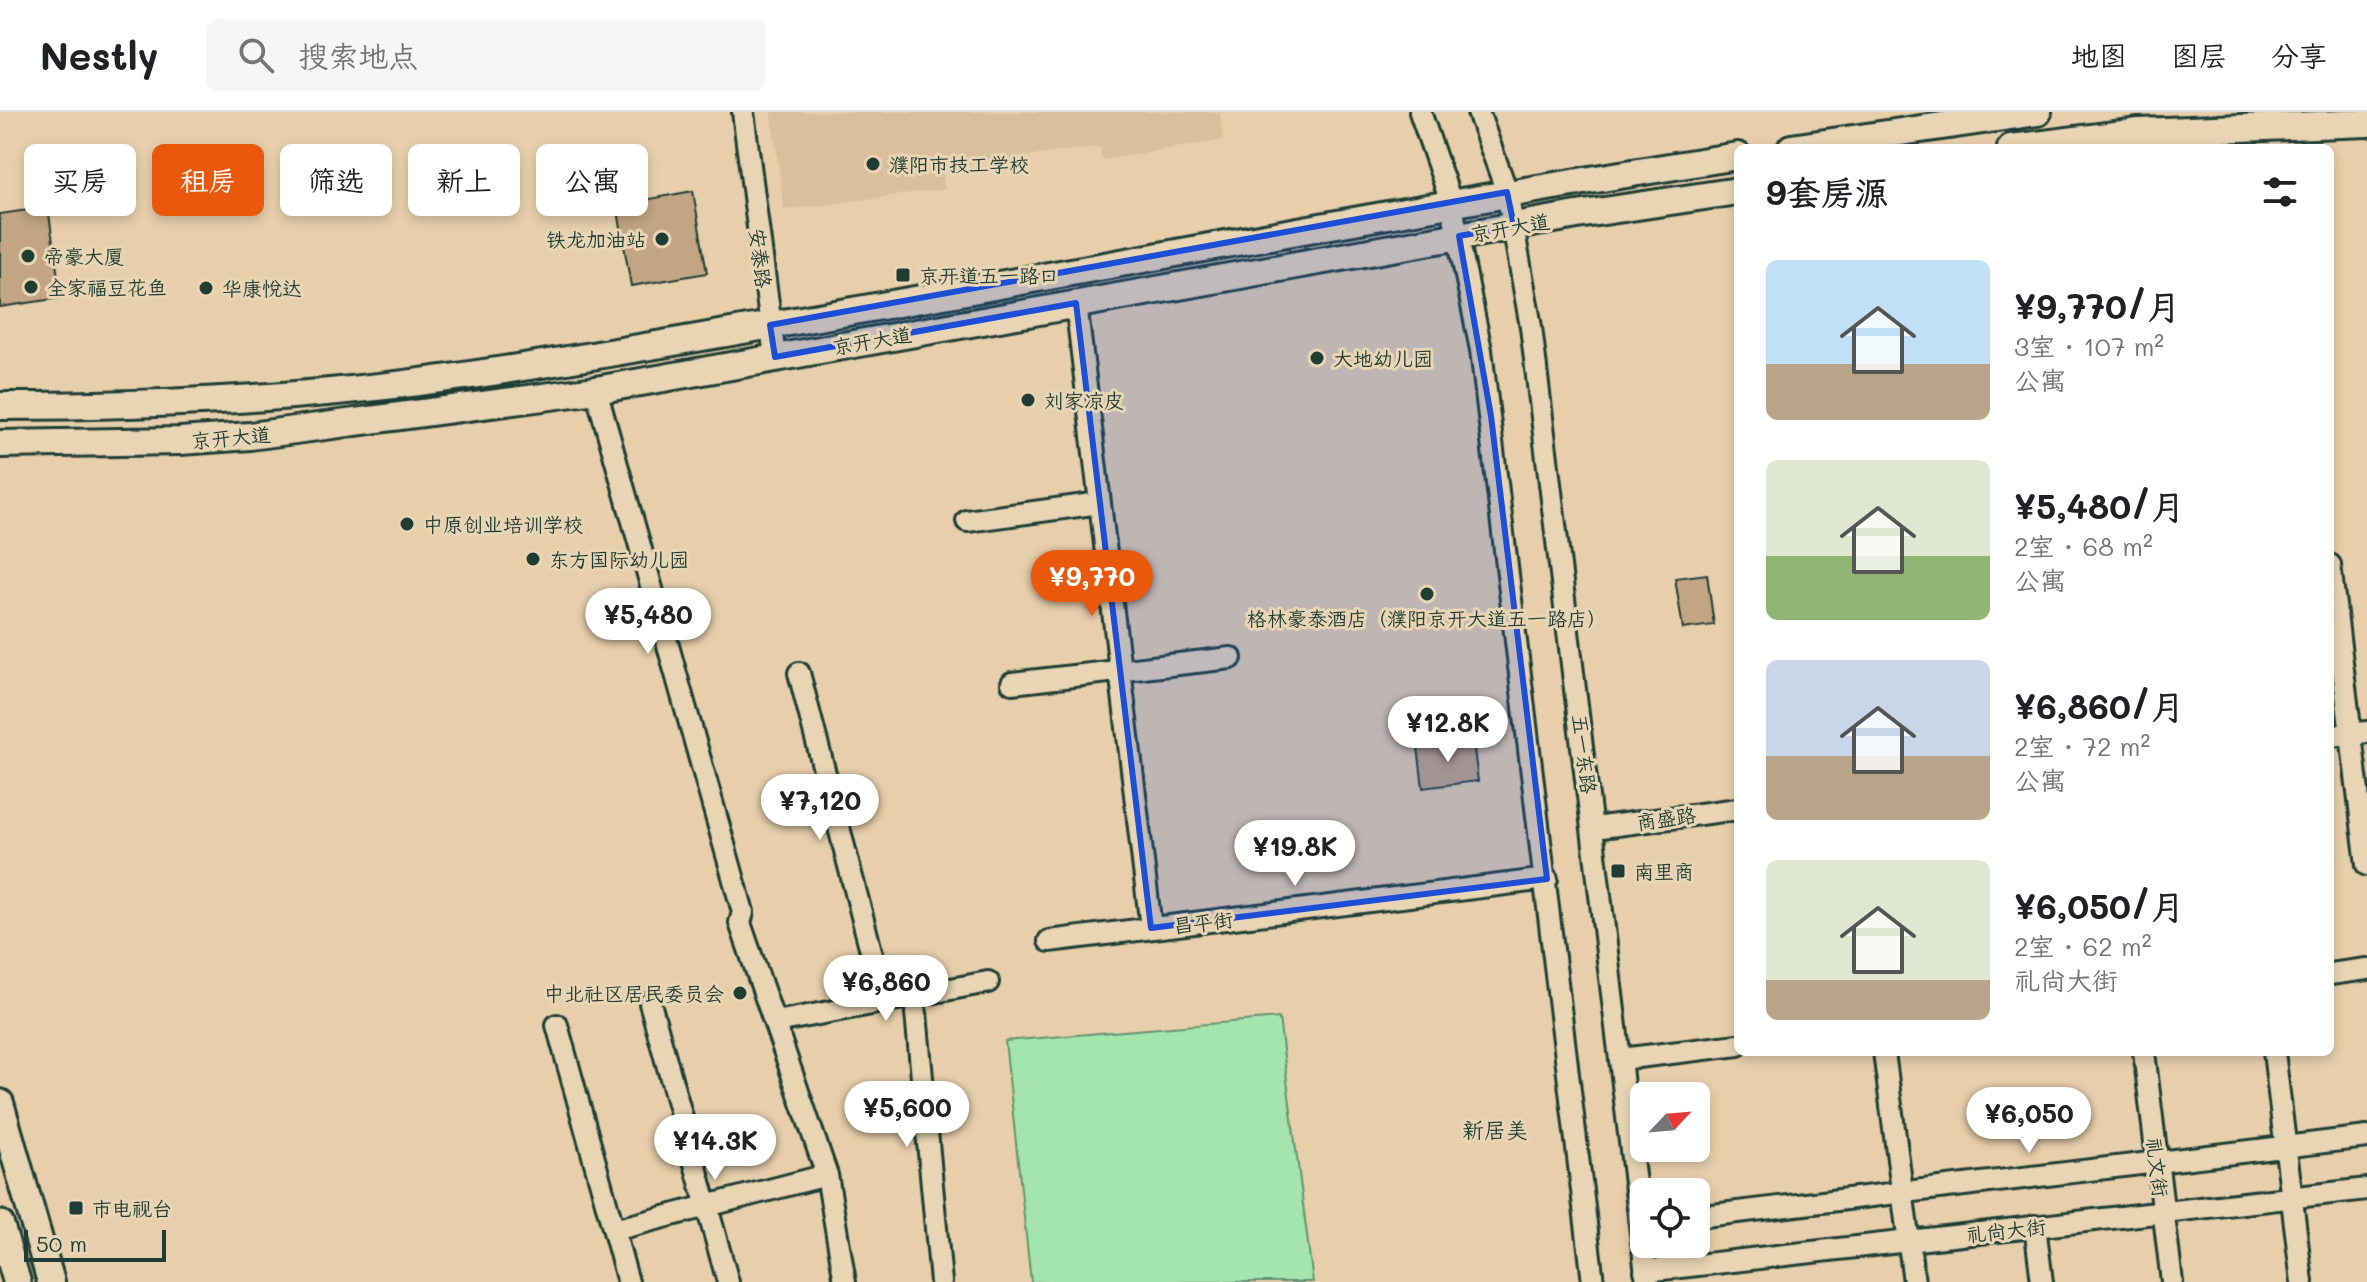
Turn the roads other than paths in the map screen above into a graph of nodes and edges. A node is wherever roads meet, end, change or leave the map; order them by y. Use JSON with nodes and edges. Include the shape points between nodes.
{"nodes":[{"id":1,"x":743,"y":112,"type":"edge"},
{"id":2,"x":1420,"y":112,"type":"edge"},
{"id":3,"x":1478,"y":112,"type":"edge"},
{"id":4,"x":2038,"y":112,"type":"edge"},
{"id":5,"x":2029,"y":113,"type":"edge"},
{"id":6,"x":2367,"y":123,"type":"edge"},
{"id":7,"x":1818,"y":144,"type":"edge"},
{"id":8,"x":2026,"y":144,"type":"edge"},
{"id":9,"x":2049,"y":144,"type":"edge"},
{"id":10,"x":1734,"y":157,"type":"edge"},
{"id":11,"x":1507,"y":192,"type":"junction"},
{"id":12,"x":1734,"y":192,"type":"edge"},
{"id":13,"x":1451,"y":202,"type":"junction"},
{"id":14,"x":1514,"y":226,"type":"junction"},
{"id":15,"x":1459,"y":236,"type":"junction"},
{"id":16,"x":1076,"y":303,"type":"junction"},
{"id":17,"x":770,"y":325,"type":"junction"},
{"id":18,"x":775,"y":357,"type":"junction"},
{"id":19,"x":596,"y":390,"type":"junction"},
{"id":20,"x":0,"y":403,"type":"edge"},
{"id":21,"x":88,"y":442,"type":"junction"},
{"id":22,"x":0,"y":444,"type":"edge"},
{"id":23,"x":0,"y":452,"type":"edge"},
{"id":24,"x":1100,"y":503,"type":"junction"},
{"id":25,"x":967,"y":521,"type":"dead end"},
{"id":26,"x":2334,"y":601,"type":"edge"},
{"id":27,"x":1231,"y":658,"type":"dead end"},
{"id":28,"x":1120,"y":670,"type":"junction"},
{"id":29,"x":799,"y":673,"type":"dead end"},
{"id":30,"x":1012,"y":683,"type":"dead end"},
{"id":31,"x":2349,"y":734,"type":"edge"},
{"id":32,"x":1734,"y":810,"type":"edge"},
{"id":33,"x":1594,"y":828,"type":"junction"},
{"id":34,"x":2367,"y":865,"type":"edge"},
{"id":35,"x":1547,"y":879,"type":"junction"},
{"id":36,"x":1151,"y":928,"type":"junction"},
{"id":37,"x":1049,"y":941,"type":"dead end"},
{"id":38,"x":2367,"y":969,"type":"edge"},
{"id":39,"x":2334,"y":973,"type":"edge"},
{"id":40,"x":988,"y":982,"type":"dead end"},
{"id":41,"x":884,"y":1001,"type":"junction"},
{"id":42,"x":650,"y":1003,"type":"dead end"},
{"id":43,"x":916,"y":1013,"type":"dead end"},
{"id":44,"x":776,"y":1022,"type":"junction"},
{"id":45,"x":557,"y":1025,"type":"dead end"},
{"id":46,"x":1734,"y":1045,"type":"edge"},
{"id":47,"x":1885,"y":1056,"type":"edge"},
{"id":48,"x":2144,"y":1056,"type":"edge"},
{"id":49,"x":2274,"y":1056,"type":"edge"},
{"id":50,"x":1621,"y":1059,"type":"junction"},
{"id":51,"x":0,"y":1103,"type":"edge"},
{"id":52,"x":2367,"y":1137,"type":"edge"},
{"id":53,"x":2285,"y":1146,"type":"junction"},
{"id":54,"x":2157,"y":1162,"type":"junction"},
{"id":55,"x":827,"y":1175,"type":"junction"},
{"id":56,"x":1636,"y":1178,"type":"edge"},
{"id":57,"x":2367,"y":1189,"type":"edge"},
{"id":58,"x":1902,"y":1193,"type":"junction"},
{"id":59,"x":2291,"y":1198,"type":"junction"},
{"id":60,"x":707,"y":1207,"type":"junction"},
{"id":61,"x":2163,"y":1212,"type":"junction"},
{"id":62,"x":1710,"y":1215,"type":"edge"},
{"id":63,"x":0,"y":1224,"type":"edge"},
{"id":64,"x":2035,"y":1226,"type":"junction"},
{"id":65,"x":614,"y":1230,"type":"junction"},
{"id":66,"x":1908,"y":1241,"type":"junction"},
{"id":67,"x":1646,"y":1276,"type":"edge"},
{"id":68,"x":17,"y":1282,"type":"edge"},
{"id":69,"x":51,"y":1282,"type":"edge"},
{"id":70,"x":628,"y":1282,"type":"edge"},
{"id":71,"x":728,"y":1282,"type":"edge"},
{"id":72,"x":845,"y":1282,"type":"edge"},
{"id":73,"x":941,"y":1282,"type":"edge"},
{"id":74,"x":1593,"y":1282,"type":"edge"},
{"id":75,"x":1914,"y":1282,"type":"edge"},
{"id":76,"x":2042,"y":1282,"type":"edge"},
{"id":77,"x":2172,"y":1282,"type":"edge"},
{"id":78,"x":2302,"y":1282,"type":"edge"}],
"edges":[{"from":1,"to":17,"type":"street","name":"安泰路"},
{"from":2,"to":13,"type":"street"},
{"from":3,"to":11,"type":"street","name":"五一东路"},
{"from":4,"to":5,"type":"main road"},
{"from":5,"to":7,"type":"main road"},
{"from":5,"to":8,"type":"street"},
{"from":6,"to":9,"type":"main road","via":[[2139,132]]},
{"from":10,"to":11,"type":"main road","name":"京开大道"},
{"from":11,"to":13,"type":"main road","name":"京开大道"},
{"from":11,"to":14,"type":"street","name":"五一东路"},
{"from":12,"to":14,"type":"main road","name":"京开大道"},
{"from":13,"to":15,"type":"street"},
{"from":13,"to":17,"type":"main road","name":"京开大道"},
{"from":14,"to":15,"type":"main road","name":"京开大道"},
{"from":14,"to":33,"type":"street","name":"五一东路","via":[[1544,420]]},
{"from":15,"to":16,"type":"main road","name":"京开大道"},
{"from":15,"to":35,"type":"street","via":[[1489,403]]},
{"from":16,"to":18,"type":"main road","name":"京开大道"},
{"from":16,"to":24,"type":"street"},
{"from":17,"to":18,"type":"street","name":"安泰路"},
{"from":17,"to":20,"type":"main road","name":"京开大道","via":[[373,387],[249,398]]},
{"from":18,"to":19,"type":"main road","name":"京开大道"},
{"from":19,"to":21,"type":"main road","name":"京开大道","via":[[265,434]]},
{"from":19,"to":44,"type":"street","via":[[743,912],[740,923]]},
{"from":21,"to":22,"type":"main road","name":"京开大道"},
{"from":21,"to":23,"type":"main road"},
{"from":24,"to":25,"type":"street"},
{"from":24,"to":28,"type":"street"},
{"from":26,"to":31,"type":"street"},
{"from":27,"to":28,"type":"street"},
{"from":28,"to":30,"type":"street"},
{"from":28,"to":36,"type":"street"},
{"from":29,"to":41,"type":"street"},
{"from":31,"to":34,"type":"street"},
{"from":32,"to":33,"type":"street","name":"商盛路"},
{"from":33,"to":50,"type":"street","name":"五一东路"},
{"from":35,"to":36,"type":"street","name":"昌平街"},
{"from":35,"to":74,"type":"street"},
{"from":36,"to":37,"type":"street","name":"昌平街"},
{"from":38,"to":39,"type":"street"},
{"from":40,"to":41,"type":"street"},
{"from":41,"to":44,"type":"street"},
{"from":42,"to":60,"type":"street"},
{"from":43,"to":73,"type":"street"},
{"from":44,"to":55,"type":"street"},
{"from":45,"to":65,"type":"street"},
{"from":46,"to":50,"type":"street"},
{"from":47,"to":58,"type":"street"},
{"from":48,"to":54,"type":"street","name":"礼文街"},
{"from":49,"to":53,"type":"street"},
{"from":50,"to":56,"type":"street","name":"五一东路"},
{"from":51,"to":69,"type":"main road"},
{"from":52,"to":53,"type":"street"},
{"from":53,"to":54,"type":"street"},
{"from":53,"to":59,"type":"street"},
{"from":54,"to":58,"type":"street"},
{"from":54,"to":61,"type":"street","name":"礼文街"},
{"from":55,"to":60,"type":"street"},
{"from":55,"to":72,"type":"street"},
{"from":57,"to":59,"type":"street","name":"礼尚大街"},
{"from":58,"to":62,"type":"street"},
{"from":58,"to":66,"type":"street"},
{"from":59,"to":61,"type":"street","name":"礼尚大街"},
{"from":59,"to":78,"type":"street"},
{"from":60,"to":65,"type":"street"},
{"from":60,"to":71,"type":"street"},
{"from":61,"to":64,"type":"street","name":"礼尚大街"},
{"from":61,"to":77,"type":"street","name":"礼文街"},
{"from":63,"to":68,"type":"main road"},
{"from":64,"to":66,"type":"street","name":"礼尚大街"},
{"from":64,"to":76,"type":"street"},
{"from":65,"to":70,"type":"street"},
{"from":66,"to":67,"type":"street","name":"礼尚大街"},
{"from":66,"to":75,"type":"street"}]}
